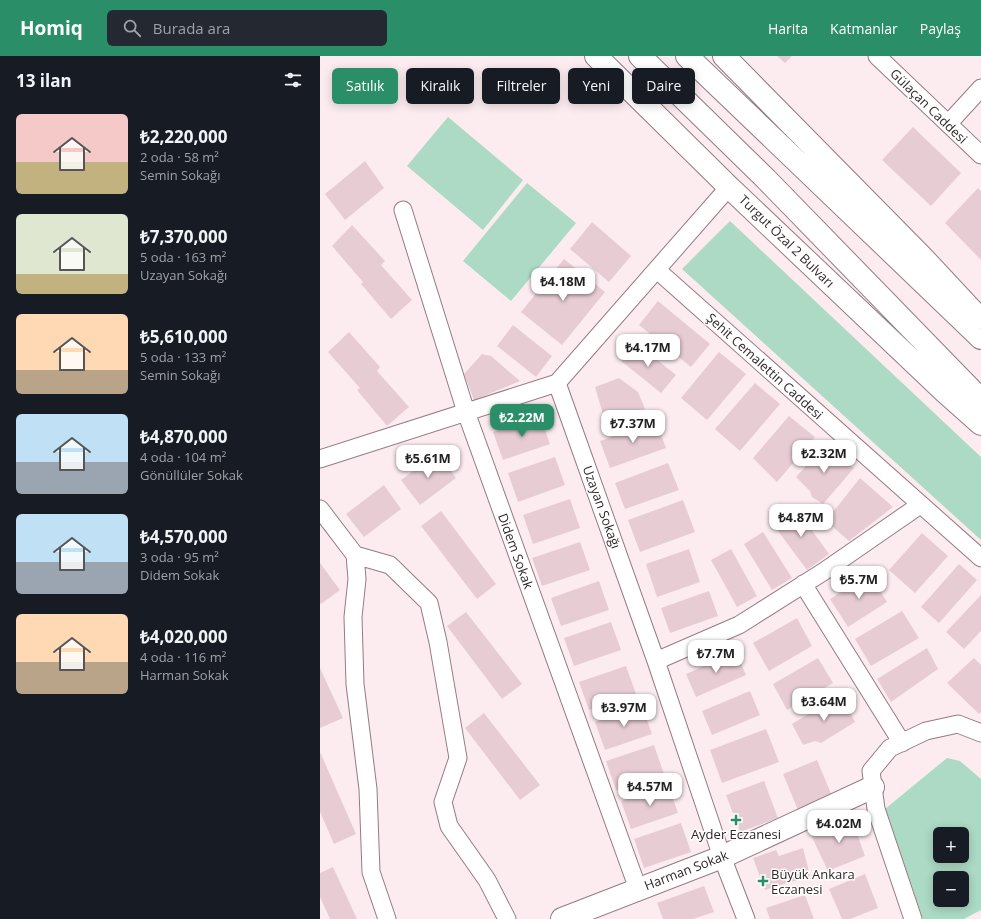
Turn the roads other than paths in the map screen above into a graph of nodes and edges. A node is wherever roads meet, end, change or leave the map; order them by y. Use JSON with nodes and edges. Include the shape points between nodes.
{"nodes":[{"id":1,"x":596,"y":56,"type":"edge"},
{"id":2,"x":640,"y":56,"type":"edge"},
{"id":3,"x":687,"y":56,"type":"edge"},
{"id":4,"x":724,"y":56,"type":"edge"},
{"id":5,"x":877,"y":56,"type":"edge"},
{"id":6,"x":981,"y":88,"type":"edge"},
{"id":7,"x":948,"y":124,"type":"junction"},
{"id":8,"x":981,"y":155,"type":"edge"},
{"id":9,"x":730,"y":187,"type":"junction"},
{"id":10,"x":403,"y":210,"type":"dead end"},
{"id":11,"x":657,"y":270,"type":"junction"},
{"id":12,"x":981,"y":320,"type":"edge"},
{"id":13,"x":981,"y":338,"type":"edge"},
{"id":14,"x":557,"y":382,"type":"junction"},
{"id":15,"x":981,"y":400,"type":"edge"},
{"id":16,"x":466,"y":412,"type":"junction"},
{"id":17,"x":981,"y":424,"type":"edge"},
{"id":18,"x":320,"y":459,"type":"edge"},
{"id":19,"x":920,"y":505,"type":"junction"},
{"id":20,"x":320,"y":509,"type":"edge"},
{"id":21,"x":354,"y":555,"type":"junction"},
{"id":22,"x":981,"y":558,"type":"edge"},
{"id":23,"x":803,"y":584,"type":"junction"},
{"id":24,"x":656,"y":661,"type":"junction"},
{"id":25,"x":981,"y":733,"type":"edge"},
{"id":26,"x":902,"y":743,"type":"junction"},
{"id":27,"x":873,"y":788,"type":"junction"},
{"id":28,"x":722,"y":857,"type":"junction"},
{"id":29,"x":638,"y":889,"type":"junction"},
{"id":30,"x":387,"y":919,"type":"edge"},
{"id":31,"x":507,"y":919,"type":"edge"},
{"id":32,"x":562,"y":919,"type":"edge"},
{"id":33,"x":746,"y":919,"type":"edge"},
{"id":34,"x":913,"y":919,"type":"edge"}],
"edges":[{"from":1,"to":9,"type":"main road","name":"Turgut Özal 2 Bulvarı"},
{"from":2,"to":15,"type":"main road","name":"Turgut Özal 2 Bulvarı","via":[[766,179]]},
{"from":3,"to":13,"type":"main road"},
{"from":4,"to":12,"type":"main road"},
{"from":5,"to":7,"type":"street","name":"Gülaçan Caddesi"},
{"from":6,"to":7,"type":"street"},
{"from":7,"to":8,"type":"street","name":"Gülaçan Caddesi"},
{"from":9,"to":11,"type":"street"},
{"from":9,"to":17,"type":"main road","name":"Turgut Özal 2 Bulvarı"},
{"from":10,"to":16,"type":"street","name":"Didem Sokak"},
{"from":11,"to":14,"type":"street"},
{"from":11,"to":19,"type":"street","name":"Şehit Cemalettin Caddesi"},
{"from":14,"to":16,"type":"street"},
{"from":14,"to":24,"type":"street","name":"Uzayan Sokağı"},
{"from":16,"to":18,"type":"street"},
{"from":16,"to":29,"type":"street","name":"Didem Sokak"},
{"from":19,"to":22,"type":"street","name":"Şehit Cemalettin Caddesi"},
{"from":19,"to":23,"type":"street"},
{"from":20,"to":21,"type":"street"},
{"from":21,"to":30,"type":"street","via":[[357,579],[352,617],[355,684],[368,789],[371,872]]},
{"from":21,"to":31,"type":"street","via":[[390,565],[429,603],[441,656],[458,758],[444,802],[449,826],[487,880]]},
{"from":23,"to":24,"type":"street","via":[[739,625]]},
{"from":23,"to":26,"type":"street"},
{"from":24,"to":28,"type":"street","name":"Uzayan Sokağı"},
{"from":25,"to":26,"type":"street","via":[[958,724],[926,732]]},
{"from":26,"to":27,"type":"street","via":[[890,748],[871,771]]},
{"from":27,"to":28,"type":"main road","name":"Harman Sokak"},
{"from":27,"to":34,"type":"street","via":[[876,809]]},
{"from":28,"to":29,"type":"main road","name":"Harman Sokak"},
{"from":28,"to":33,"type":"street","name":"Uzayan Sokağı"},
{"from":29,"to":32,"type":"main road","name":"Harman Sokak"}]}
